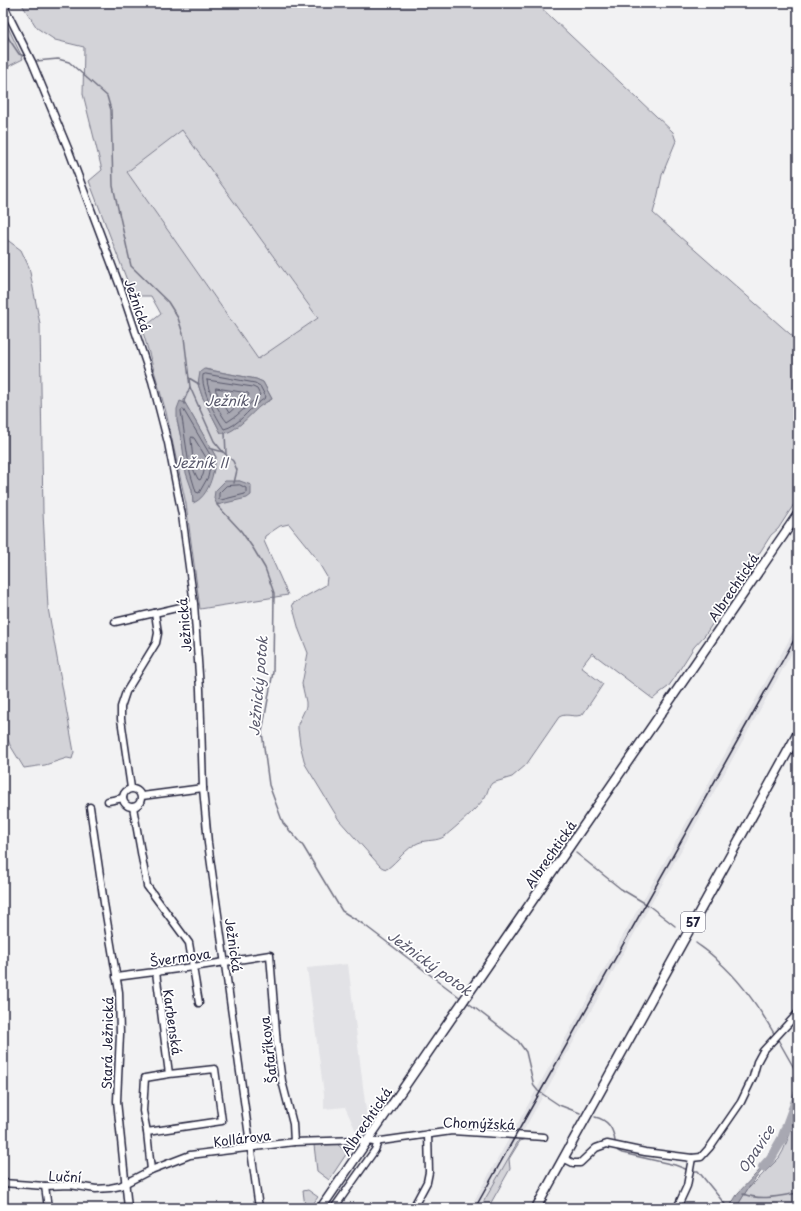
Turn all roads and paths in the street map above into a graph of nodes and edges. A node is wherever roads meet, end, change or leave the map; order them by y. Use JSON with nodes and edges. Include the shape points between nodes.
{"nodes":[{"id":1,"x":3,"y":4,"type":"edge"},
{"id":2,"x":798,"y":514,"type":"edge"},
{"id":3,"x":194,"y":604,"type":"junction"},
{"id":4,"x":155,"y":613,"type":"junction"},
{"id":5,"x":116,"y":622,"type":"dead end"},
{"id":6,"x":798,"y":733,"type":"edge"},
{"id":7,"x":131,"y":788,"type":"junction"},
{"id":8,"x":203,"y":788,"type":"junction"},
{"id":9,"x":142,"y":796,"type":"junction"},
{"id":10,"x":123,"y":798,"type":"junction"},
{"id":11,"x":108,"y":801,"type":"dead end"},
{"id":12,"x":90,"y":807,"type":"dead end"},
{"id":13,"x":134,"y":807,"type":"junction"},
{"id":14,"x":270,"y":954,"type":"joint"},
{"id":15,"x":225,"y":962,"type":"junction"},
{"id":16,"x":193,"y":967,"type":"junction"},
{"id":17,"x":156,"y":972,"type":"junction"},
{"id":18,"x":116,"y":977,"type":"junction"},
{"id":19,"x":199,"y":1003,"type":"dead end"},
{"id":20,"x":798,"y":1013,"type":"edge"},
{"id":21,"x":169,"y":1074,"type":"junction"},
{"id":22,"x":147,"y":1132,"type":"junction"},
{"id":23,"x":428,"y":1134,"type":"junction"},
{"id":24,"x":544,"y":1137,"type":"dead end"},
{"id":25,"x":294,"y":1142,"type":"junction"},
{"id":26,"x":367,"y":1142,"type":"junction"},
{"id":27,"x":378,"y":1142,"type":"junction"},
{"id":28,"x":250,"y":1148,"type":"junction"},
{"id":29,"x":563,"y":1158,"type":"junction"},
{"id":30,"x":692,"y":1158,"type":"junction"},
{"id":31,"x":151,"y":1170,"type":"junction"},
{"id":32,"x":3,"y":1183,"type":"edge"},
{"id":33,"x":125,"y":1183,"type":"junction"},
{"id":34,"x":45,"y":1186,"type":"junction"},
{"id":35,"x":48,"y":1208,"type":"edge"},
{"id":36,"x":128,"y":1208,"type":"edge"},
{"id":37,"x":259,"y":1208,"type":"edge"},
{"id":38,"x":321,"y":1208,"type":"edge"},
{"id":39,"x":334,"y":1208,"type":"edge"},
{"id":40,"x":413,"y":1208,"type":"edge"},
{"id":41,"x":536,"y":1208,"type":"edge"},
{"id":42,"x":677,"y":1208,"type":"edge"}],
"edges":[{"from":1,"to":3,"type":"street","name":"Ježnická","via":[[32,62],[69,152],[121,289],[152,381],[168,443],[182,515]]},
{"from":2,"to":26,"type":"main road","name":"Albrechtická"},
{"from":3,"to":4,"type":"street"},
{"from":3,"to":8,"type":"street","name":"Ježnická"},
{"from":4,"to":5,"type":"street"},
{"from":4,"to":7,"type":"street","via":[[158,633],[156,643],[129,686],[121,706]]},
{"from":6,"to":29,"type":"main road","number":"57"},
{"from":7,"to":9,"type":"street","via":[[136,789]]},
{"from":7,"to":10,"type":"street","via":[[126,790]]},
{"from":8,"to":9,"type":"street"},
{"from":8,"to":15,"type":"street","name":"Ježnická"},
{"from":9,"to":13,"type":"street","via":[[141,801]]},
{"from":10,"to":11,"type":"street"},
{"from":10,"to":13,"type":"street","via":[[124,803]]},
{"from":12,"to":18,"type":"street","name":"Stará Ježnická"},
{"from":13,"to":16,"type":"street","via":[[148,886],[189,943]]},
{"from":14,"to":15,"type":"street","name":"Švermova"},
{"from":14,"to":25,"type":"street","name":"Šafaříkova","via":[[278,1053],[282,1082],[293,1124]]},
{"from":15,"to":16,"type":"street","name":"Švermova"},
{"from":15,"to":28,"type":"street","name":"Ježnická"},
{"from":16,"to":17,"type":"street","name":"Švermova"},
{"from":16,"to":19,"type":"street"},
{"from":17,"to":18,"type":"street","name":"Švermova"},
{"from":17,"to":21,"type":"street","name":"Karbenská"},
{"from":18,"to":33,"type":"street","name":"Stará Ježnická","via":[[120,1034],[117,1101]]},
{"from":20,"to":30,"type":"street","via":[[760,1056],[748,1090],[722,1131],[704,1154]]},
{"from":21,"to":22,"type":"street","name":"Karbenská","via":[[145,1078],[143,1111]]},
{"from":21,"to":22,"type":"street","name":"Karbenská","via":[[215,1069],[222,1121]]},
{"from":22,"to":31,"type":"street","name":"Karbenská"},
{"from":23,"to":24,"type":"street","name":"Chomýžská","via":[[452,1130]]},
{"from":23,"to":27,"type":"street","name":"Chomýžská"},
{"from":23,"to":40,"type":"street","via":[[427,1182]]},
{"from":25,"to":26,"type":"street","name":"Kollárova"},
{"from":25,"to":28,"type":"street","name":"Kollárova"},
{"from":26,"to":27,"type":"street","name":"Chomýžská"},
{"from":26,"to":38,"type":"main road","name":"Albrechtická"},
{"from":27,"to":39,"type":"street"},
{"from":28,"to":31,"type":"street","name":"Kollárova","via":[[190,1155]]},
{"from":28,"to":37,"type":"street","name":"Ježnická"},
{"from":29,"to":30,"type":"street","via":[[580,1164],[596,1148],[609,1144]]},
{"from":29,"to":41,"type":"main road","number":"57"},
{"from":30,"to":42,"type":"street","via":[[687,1186]]},
{"from":31,"to":33,"type":"street","name":"Kollárova"},
{"from":32,"to":34,"type":"street","name":"Luční"},
{"from":33,"to":34,"type":"street","name":"Luční","via":[[100,1189],[70,1185]]},
{"from":33,"to":36,"type":"street","name":"Stará Ježnická"},
{"from":34,"to":35,"type":"street"}]}
